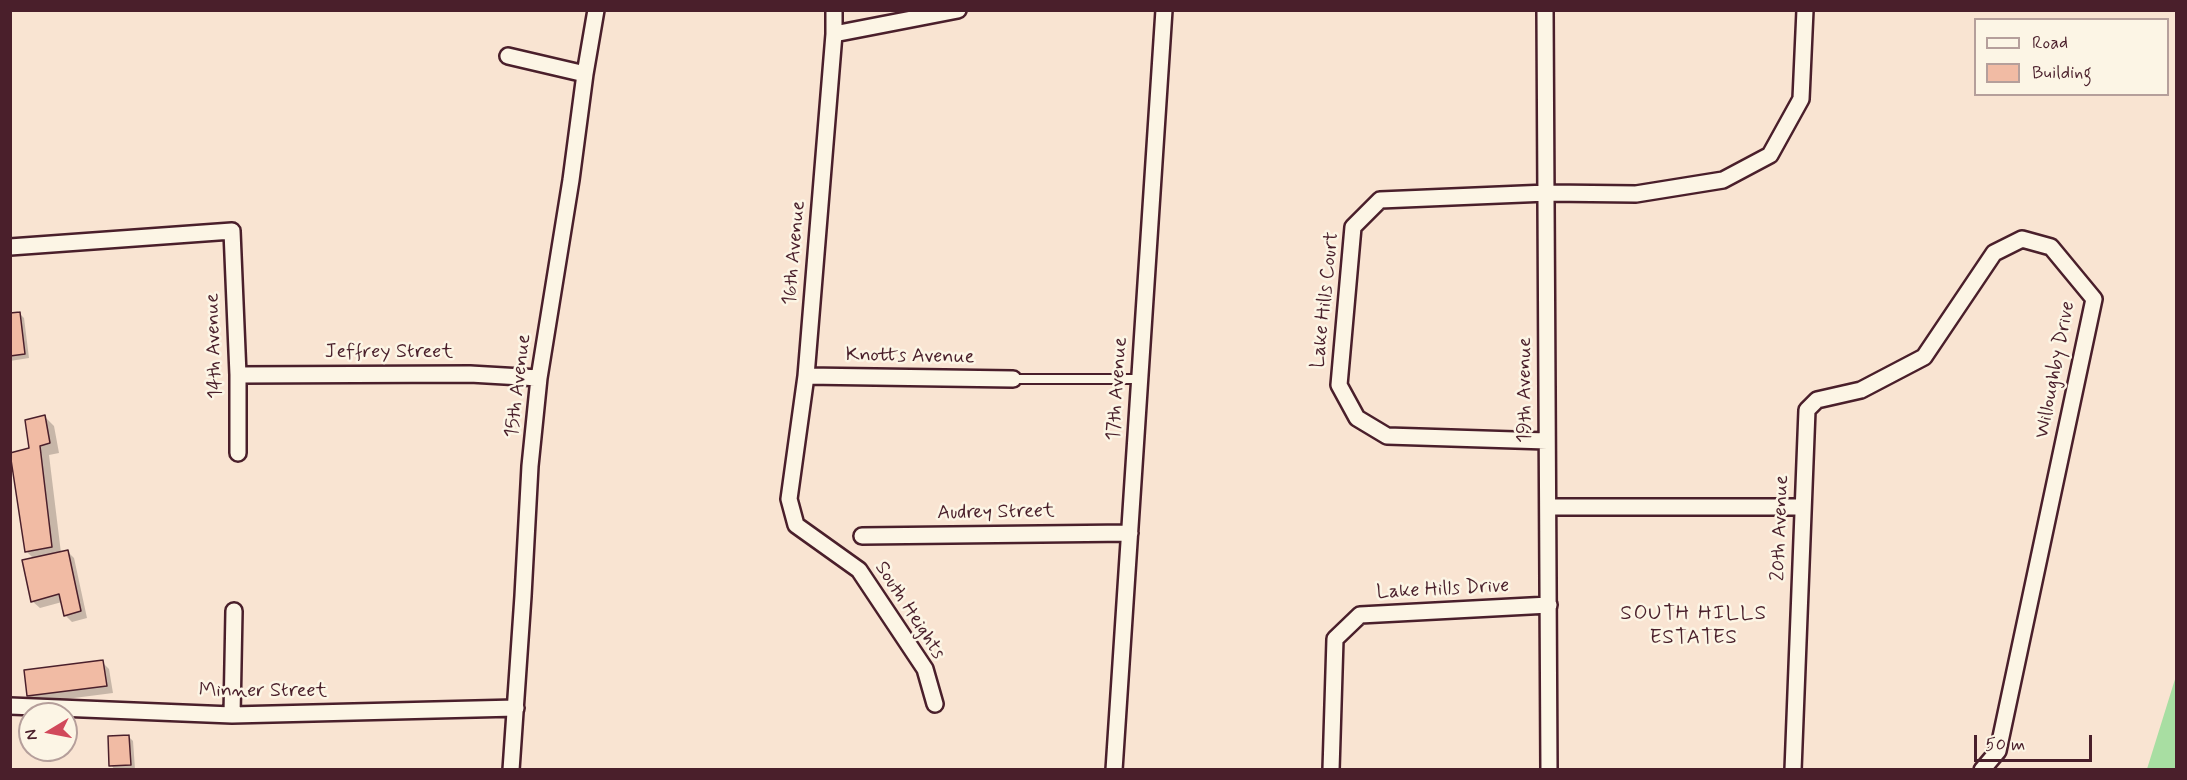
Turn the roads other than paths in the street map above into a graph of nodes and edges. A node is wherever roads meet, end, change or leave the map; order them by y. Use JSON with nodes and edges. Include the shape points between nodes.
{"nodes":[{"id":1,"x":596,"y":10,"type":"edge"},
{"id":2,"x":834,"y":10,"type":"edge"},
{"id":3,"x":958,"y":10,"type":"edge"},
{"id":4,"x":1164,"y":10,"type":"edge"},
{"id":5,"x":1545,"y":10,"type":"edge"},
{"id":6,"x":1805,"y":10,"type":"edge"},
{"id":7,"x":834,"y":34,"type":"junction"},
{"id":8,"x":508,"y":56,"type":"dead end"},
{"id":9,"x":585,"y":74,"type":"junction"},
{"id":10,"x":1547,"y":193,"type":"junction"},
{"id":11,"x":10,"y":247,"type":"edge"},
{"id":12,"x":238,"y":375,"type":"junction"},
{"id":13,"x":806,"y":376,"type":"junction"},
{"id":14,"x":539,"y":378,"type":"junction"},
{"id":15,"x":1013,"y":379,"type":"joint"},
{"id":16,"x":1140,"y":380,"type":"junction"},
{"id":17,"x":1816,"y":400,"type":"joint"},
{"id":18,"x":1547,"y":441,"type":"junction"},
{"id":19,"x":238,"y":453,"type":"dead end"},
{"id":20,"x":789,"y":499,"type":"joint"},
{"id":21,"x":1548,"y":507,"type":"junction"},
{"id":22,"x":1802,"y":507,"type":"junction"},
{"id":23,"x":1130,"y":533,"type":"junction"},
{"id":24,"x":862,"y":536,"type":"dead end"},
{"id":25,"x":1549,"y":605,"type":"junction"},
{"id":26,"x":234,"y":611,"type":"dead end"},
{"id":27,"x":935,"y":704,"type":"dead end"},
{"id":28,"x":10,"y":706,"type":"edge"},
{"id":29,"x":516,"y":708,"type":"junction"},
{"id":30,"x":232,"y":715,"type":"junction"},
{"id":31,"x":511,"y":770,"type":"edge"},
{"id":32,"x":1114,"y":770,"type":"edge"},
{"id":33,"x":1331,"y":770,"type":"edge"},
{"id":34,"x":1549,"y":770,"type":"edge"},
{"id":35,"x":1793,"y":770,"type":"edge"},
{"id":36,"x":1982,"y":770,"type":"edge"}],
"edges":[{"from":1,"to":9,"type":"street","name":"15th Avenue"},
{"from":2,"to":7,"type":"street","name":"16th Avenue"},
{"from":3,"to":7,"type":"street"},
{"from":4,"to":16,"type":"street","name":"17th Avenue"},
{"from":5,"to":10,"type":"street","name":"19th Avenue"},
{"from":6,"to":10,"type":"street","name":"Lake Hills Court","via":[[1801,99],[1770,155],[1723,180],[1636,194]]},
{"from":7,"to":13,"type":"street","name":"16th Avenue"},
{"from":8,"to":9,"type":"street"},
{"from":9,"to":14,"type":"street","name":"15th Avenue"},
{"from":10,"to":18,"type":"street","name":"19th Avenue"},
{"from":10,"to":18,"type":"street","name":"Lake Hills Court","via":[[1380,200],[1353,227],[1339,385],[1357,418],[1387,436]]},
{"from":11,"to":12,"type":"street","name":"14th Avenue","via":[[232,231]]},
{"from":12,"to":14,"type":"street","name":"Jeffrey Street","via":[[470,374]]},
{"from":12,"to":19,"type":"street","name":"14th Avenue"},
{"from":13,"to":15,"type":"street","name":"Knotts Avenue"},
{"from":13,"to":20,"type":"street","name":"16th Avenue"},
{"from":14,"to":29,"type":"street","name":"15th Avenue"},
{"from":15,"to":16,"type":"lane"},
{"from":16,"to":23,"type":"street","name":"17th Avenue"},
{"from":17,"to":22,"type":"street","name":"20th Avenue","via":[[1807,410]]},
{"from":17,"to":36,"type":"street","name":"Willoughby Drive","via":[[1861,390],[1924,357],[1994,253],[2022,239],[2051,247],[2094,299],[1998,751]]},
{"from":18,"to":21,"type":"street","name":"19th Avenue"},
{"from":20,"to":27,"type":"street","name":"South Heights","via":[[796,525],[859,570],[925,669]]},
{"from":21,"to":22,"type":"street"},
{"from":21,"to":25,"type":"street","name":"19th Avenue"},
{"from":22,"to":35,"type":"street","name":"20th Avenue"},
{"from":23,"to":24,"type":"street","name":"Audrey Street"},
{"from":23,"to":32,"type":"street","name":"17th Avenue"},
{"from":25,"to":33,"type":"street","name":"Lake Hills Drive","via":[[1360,615],[1335,639]]},
{"from":25,"to":34,"type":"street","name":"19th Avenue"},
{"from":26,"to":30,"type":"street"},
{"from":28,"to":30,"type":"street","name":"Minner Street"},
{"from":29,"to":30,"type":"street","name":"Minner Street"},
{"from":29,"to":31,"type":"street","name":"15th Avenue"}]}
